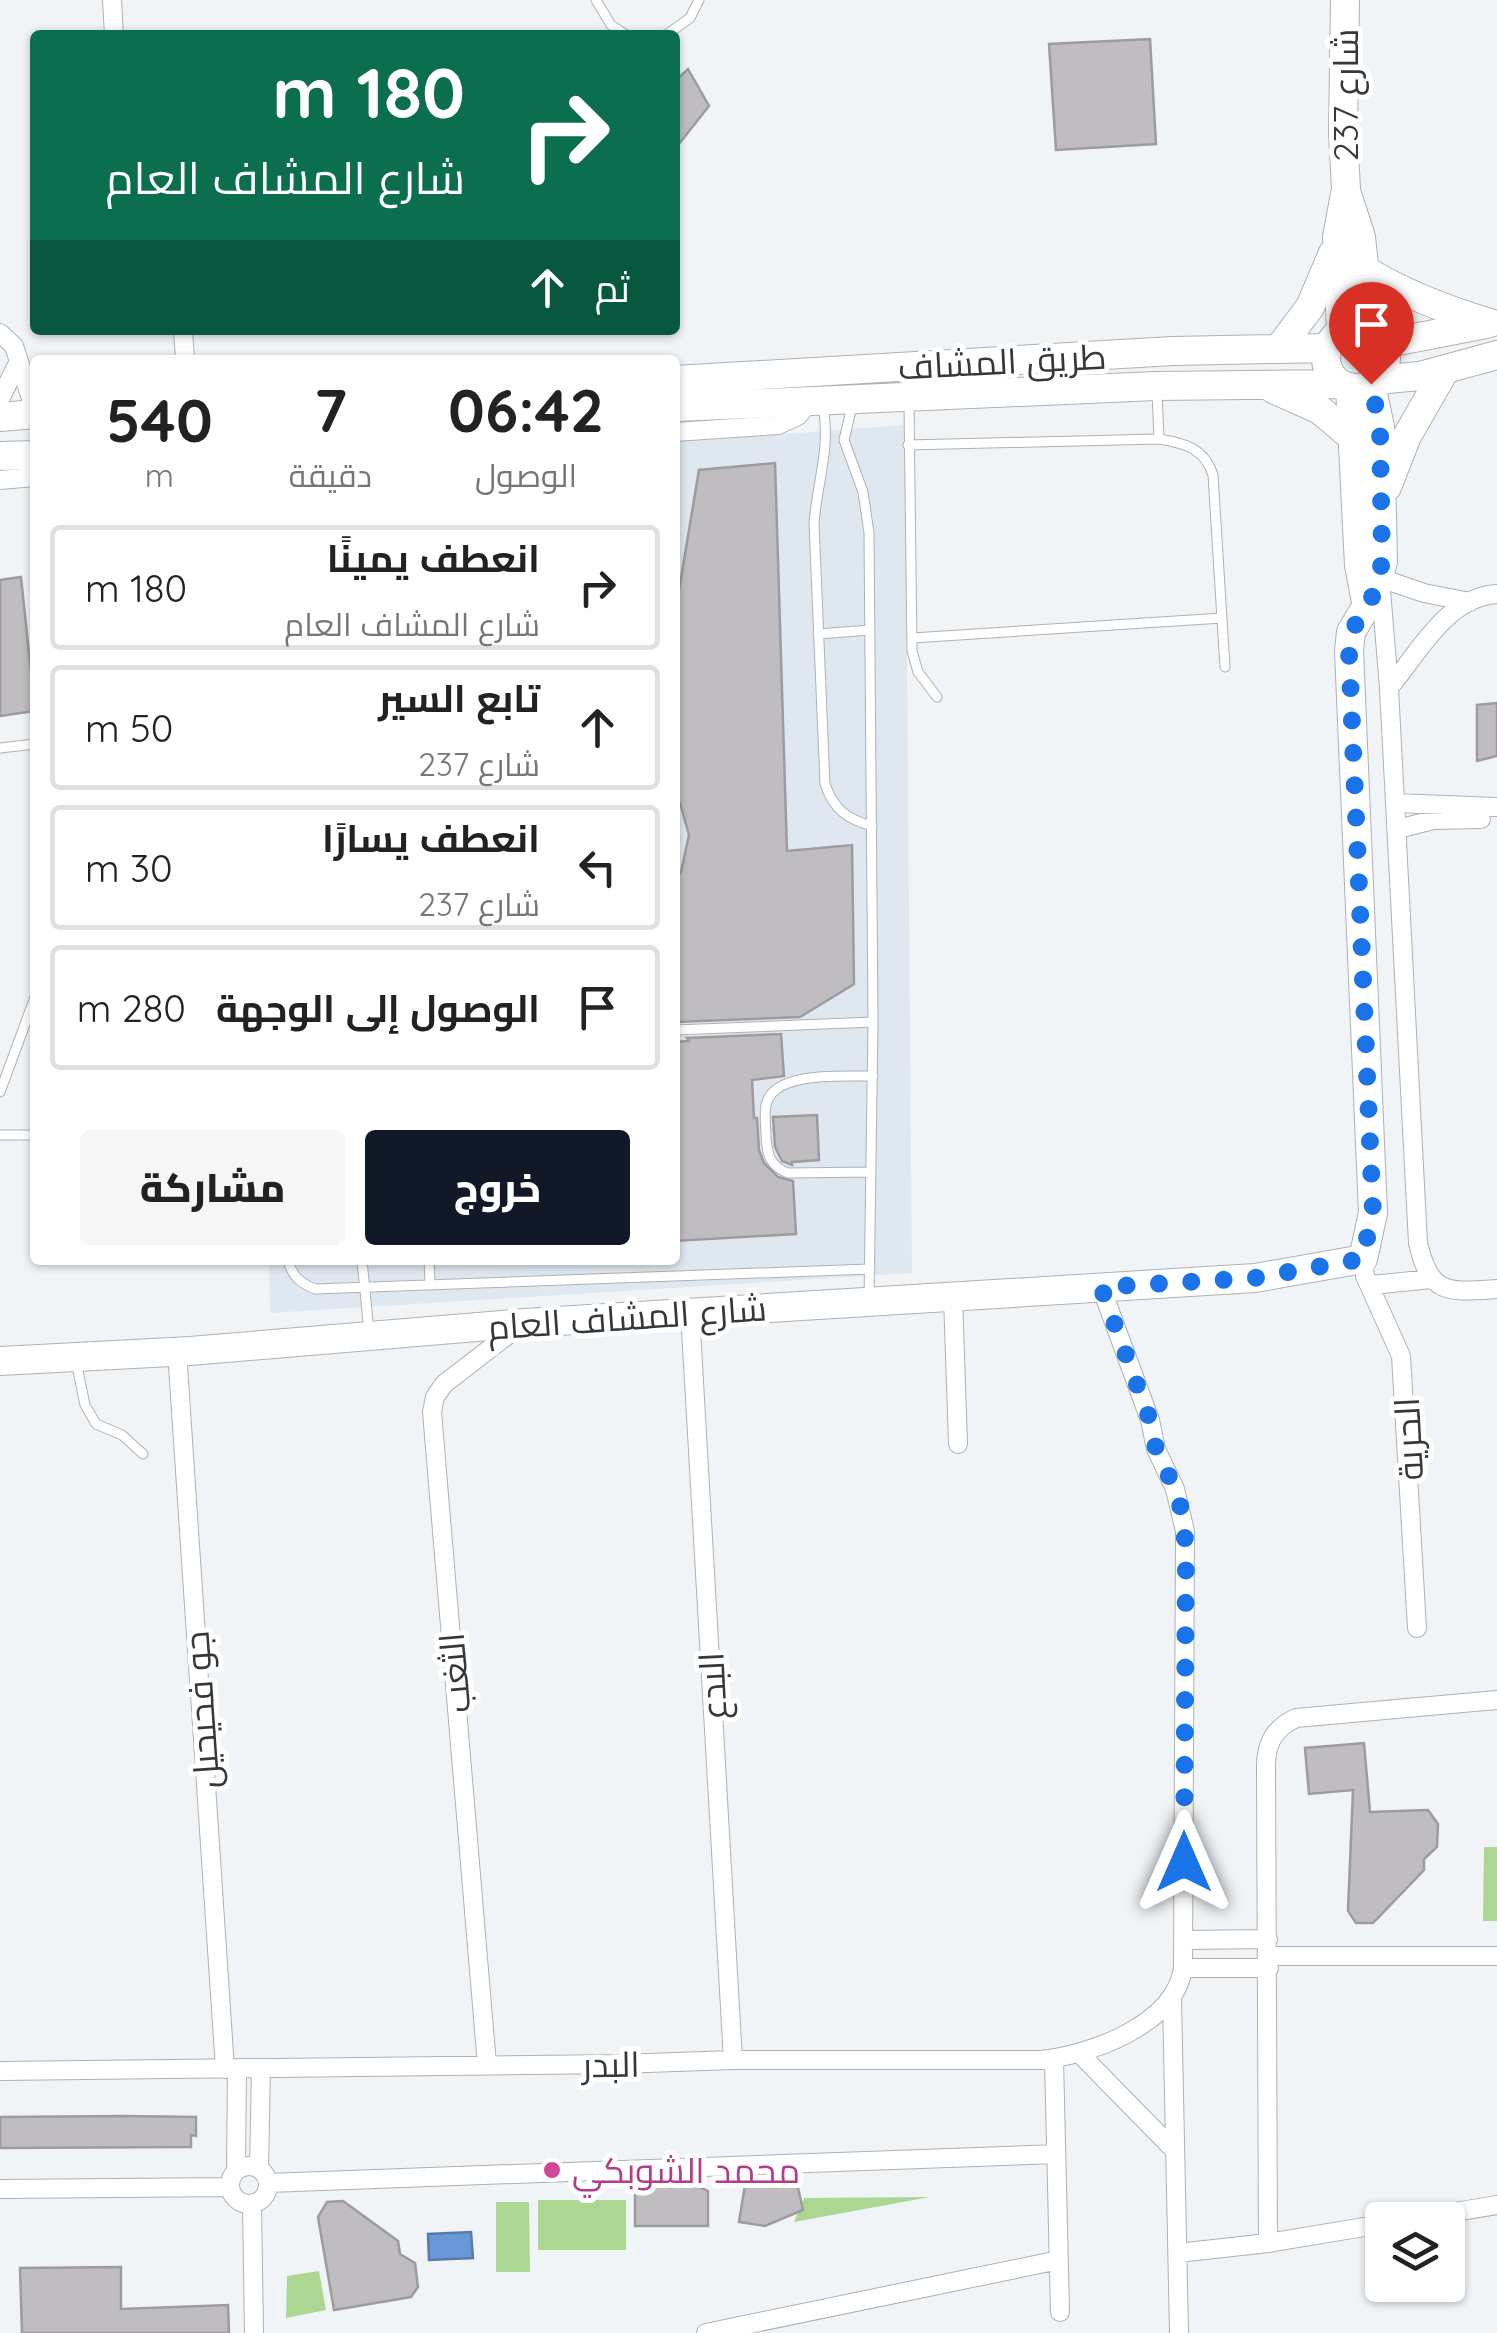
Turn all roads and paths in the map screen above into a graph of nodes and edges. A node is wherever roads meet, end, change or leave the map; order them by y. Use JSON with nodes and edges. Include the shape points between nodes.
{"nodes":[{"id":1,"x":112,"y":0,"type":"edge"},
{"id":2,"x":596,"y":0,"type":"edge"},
{"id":3,"x":699,"y":0,"type":"edge"},
{"id":4,"x":1345,"y":0,"type":"edge"},
{"id":5,"x":114,"y":30,"type":"edge"},
{"id":6,"x":618,"y":30,"type":"edge"},
{"id":7,"x":673,"y":30,"type":"edge"},
{"id":8,"x":1346,"y":189,"type":"junction"},
{"id":9,"x":1337,"y":237,"type":"junction"},
{"id":10,"x":1365,"y":270,"type":"junction"},
{"id":11,"x":1493,"y":322,"type":"edge"},
{"id":12,"x":0,"y":333,"type":"edge"},
{"id":13,"x":1377,"y":338,"type":"junction"},
{"id":14,"x":1335,"y":340,"type":"junction"},
{"id":15,"x":1280,"y":347,"type":"junction"},
{"id":16,"x":1497,"y":355,"type":"edge"},
{"id":17,"x":18,"y":363,"type":"junction"},
{"id":18,"x":1445,"y":370,"type":"junction"},
{"id":19,"x":680,"y":380,"type":"edge"},
{"id":20,"x":1360,"y":384,"type":"junction"},
{"id":21,"x":1262,"y":385,"type":"junction"},
{"id":22,"x":1156,"y":386,"type":"junction"},
{"id":23,"x":910,"y":397,"type":"junction"},
{"id":24,"x":30,"y":398,"type":"edge"},
{"id":25,"x":0,"y":399,"type":"edge"},
{"id":26,"x":816,"y":399,"type":"junction"},
{"id":27,"x":855,"y":400,"type":"junction"},
{"id":28,"x":680,"y":407,"type":"edge"},
{"id":29,"x":30,"y":413,"type":"edge"},
{"id":30,"x":0,"y":416,"type":"edge"},
{"id":31,"x":680,"y":432,"type":"edge"},
{"id":32,"x":1352,"y":437,"type":"junction"},
{"id":33,"x":1159,"y":439,"type":"junction"},
{"id":34,"x":908,"y":445,"type":"junction"},
{"id":35,"x":30,"y":454,"type":"edge"},
{"id":36,"x":0,"y":456,"type":"edge"},
{"id":37,"x":30,"y":477,"type":"edge"},
{"id":38,"x":0,"y":480,"type":"edge"},
{"id":39,"x":1381,"y":508,"type":"junction"},
{"id":40,"x":1373,"y":590,"type":"junction"},
{"id":41,"x":1497,"y":594,"type":"edge"},
{"id":42,"x":1470,"y":602,"type":"junction"},
{"id":43,"x":1222,"y":618,"type":"junction"},
{"id":44,"x":870,"y":630,"type":"junction"},
{"id":45,"x":818,"y":634,"type":"junction"},
{"id":46,"x":912,"y":638,"type":"junction"},
{"id":47,"x":1225,"y":666,"type":"dead end"},
{"id":48,"x":1390,"y":688,"type":"junction"},
{"id":49,"x":937,"y":697,"type":"dead end"},
{"id":50,"x":30,"y":745,"type":"edge"},
{"id":51,"x":0,"y":748,"type":"edge"},
{"id":52,"x":1395,"y":803,"type":"junction"},
{"id":53,"x":1497,"y":807,"type":"edge"},
{"id":54,"x":1497,"y":819,"type":"edge"},
{"id":55,"x":872,"y":826,"type":"junction"},
{"id":56,"x":1398,"y":829,"type":"junction"},
{"id":57,"x":30,"y":1011,"type":"edge"},
{"id":58,"x":873,"y":1022,"type":"junction"},
{"id":59,"x":680,"y":1030,"type":"edge"},
{"id":60,"x":873,"y":1076,"type":"junction"},
{"id":61,"x":0,"y":1092,"type":"edge"},
{"id":62,"x":30,"y":1134,"type":"edge"},
{"id":63,"x":0,"y":1136,"type":"edge"},
{"id":64,"x":871,"y":1172,"type":"junction"},
{"id":65,"x":290,"y":1265,"type":"edge"},
{"id":66,"x":362,"y":1265,"type":"edge"},
{"id":67,"x":429,"y":1265,"type":"edge"},
{"id":68,"x":870,"y":1269,"type":"junction"},
{"id":69,"x":1367,"y":1272,"type":"junction"},
{"id":70,"x":1431,"y":1279,"type":"junction"},
{"id":71,"x":430,"y":1283,"type":"junction"},
{"id":72,"x":1101,"y":1287,"type":"junction"},
{"id":73,"x":363,"y":1288,"type":"junction"},
{"id":74,"x":1497,"y":1289,"type":"edge"},
{"id":75,"x":953,"y":1297,"type":"junction"},
{"id":76,"x":869,"y":1304,"type":"junction"},
{"id":77,"x":690,"y":1312,"type":"junction"},
{"id":78,"x":524,"y":1322,"type":"junction"},
{"id":79,"x":370,"y":1336,"type":"junction"},
{"id":80,"x":176,"y":1352,"type":"junction"},
{"id":81,"x":75,"y":1357,"type":"junction"},
{"id":82,"x":0,"y":1361,"type":"edge"},
{"id":83,"x":958,"y":1444,"type":"dead end"},
{"id":84,"x":142,"y":1454,"type":"dead end"},
{"id":85,"x":1418,"y":1628,"type":"dead end"},
{"id":86,"x":1497,"y":1700,"type":"edge"},
{"id":87,"x":1184,"y":1940,"type":"junction"},
{"id":88,"x":1268,"y":1955,"type":"junction"},
{"id":89,"x":1497,"y":1956,"type":"edge"},
{"id":90,"x":1183,"y":1968,"type":"junction"},
{"id":91,"x":1172,"y":2000,"type":"junction"},
{"id":92,"x":1080,"y":2054,"type":"junction"},
{"id":93,"x":1054,"y":2058,"type":"junction"},
{"id":94,"x":733,"y":2060,"type":"junction"},
{"id":95,"x":487,"y":2065,"type":"junction"},
{"id":96,"x":261,"y":2068,"type":"junction"},
{"id":97,"x":231,"y":2069,"type":"junction"},
{"id":98,"x":0,"y":2070,"type":"edge"},
{"id":99,"x":1175,"y":2152,"type":"junction"},
{"id":100,"x":1056,"y":2154,"type":"junction"},
{"id":101,"x":264,"y":2176,"type":"junction"},
{"id":102,"x":233,"y":2179,"type":"junction"},
{"id":103,"x":0,"y":2189,"type":"edge"},
{"id":104,"x":252,"y":2204,"type":"junction"},
{"id":105,"x":1497,"y":2205,"type":"edge"},
{"id":106,"x":1465,"y":2210,"type":"edge"},
{"id":107,"x":1365,"y":2227,"type":"edge"},
{"id":108,"x":1268,"y":2243,"type":"junction"},
{"id":109,"x":1178,"y":2253,"type":"junction"},
{"id":110,"x":1059,"y":2260,"type":"junction"},
{"id":111,"x":1060,"y":2312,"type":"dead end"},
{"id":112,"x":254,"y":2333,"type":"edge"},
{"id":113,"x":706,"y":2333,"type":"edge"},
{"id":114,"x":1179,"y":2333,"type":"edge"}],
"edges":[{"from":1,"to":5,"type":"street"},
{"from":2,"to":6,"type":"lane"},
{"from":3,"to":7,"type":"lane"},
{"from":4,"to":8,"type":"street","name":"شارع 237"},
{"from":8,"to":9,"type":"street","name":"شارع 237"},
{"from":8,"to":10,"type":"street","name":"شارع 237"},
{"from":9,"to":14,"type":"street","name":"شارع 237"},
{"from":9,"to":15,"type":"street","via":[[1310,307]]},
{"from":10,"to":11,"type":"street","via":[[1416,297]]},
{"from":10,"to":13,"type":"street","name":"شارع 237"},
{"from":11,"to":13,"type":"street"},
{"from":12,"to":17,"type":"street","via":[[14,346]]},
{"from":13,"to":14,"type":"street","via":[[1356,328]]},
{"from":13,"to":20,"type":"street","via":[[1384,367]]},
{"from":14,"to":15,"type":"street","name":"طريق المشاف"},
{"from":14,"to":20,"type":"street","via":[[1328,368]]},
{"from":15,"to":19,"type":"street","name":"طريق المشاف"},
{"from":16,"to":18,"type":"street","name":"طريق المشاف"},
{"from":17,"to":24,"type":"street"},
{"from":17,"to":25,"type":"street"},
{"from":18,"to":20,"type":"street","name":"طريق المشاف"},
{"from":18,"to":39,"type":"street","via":[[1406,436]]},
{"from":20,"to":21,"type":"street","name":"طريق المشاف"},
{"from":20,"to":32,"type":"street"},
{"from":20,"to":39,"type":"street","via":[[1380,428]]},
{"from":21,"to":22,"type":"street","name":"طريق المشاف"},
{"from":21,"to":32,"type":"street","via":[[1302,400]]},
{"from":22,"to":23,"type":"street","name":"طريق المشاف"},
{"from":22,"to":33,"type":"lane"},
{"from":23,"to":27,"type":"street","name":"طريق المشاف"},
{"from":23,"to":34,"type":"lane"},
{"from":26,"to":27,"type":"street","name":"طريق المشاف"},
{"from":26,"to":28,"type":"street","name":"طريق المشاف"},
{"from":26,"to":31,"type":"street","via":[[778,425]]},
{"from":26,"to":45,"type":"lane","via":[[826,452],[814,523]]},
{"from":27,"to":44,"type":"lane","via":[[844,440],[868,510]]},
{"from":29,"to":30,"type":"street"},
{"from":32,"to":40,"type":"street","via":[[1360,576]]},
{"from":33,"to":34,"type":"lane"},
{"from":33,"to":43,"type":"lane","via":[[1194,448],[1210,464]]},
{"from":34,"to":46,"type":"lane"},
{"from":35,"to":36,"type":"street"},
{"from":37,"to":38,"type":"street"},
{"from":39,"to":40,"type":"street"},
{"from":40,"to":42,"type":"street","via":[[1406,588]]},
{"from":40,"to":48,"type":"street"},
{"from":40,"to":69,"type":"street","via":[[1351,632],[1349,652],[1373,1213]]},
{"from":41,"to":42,"type":"street"},
{"from":42,"to":48,"type":"street","via":[[1434,631]]},
{"from":43,"to":46,"type":"lane"},
{"from":43,"to":47,"type":"lane"},
{"from":44,"to":45,"type":"lane"},
{"from":44,"to":55,"type":"lane"},
{"from":45,"to":55,"type":"lane","via":[[824,784],[839,811]]},
{"from":46,"to":49,"type":"lane","via":[[918,672]]},
{"from":48,"to":52,"type":"street"},
{"from":50,"to":51,"type":"lane"},
{"from":52,"to":53,"type":"street"},
{"from":52,"to":56,"type":"street"},
{"from":54,"to":56,"type":"street","via":[[1433,820]]},
{"from":55,"to":58,"type":"lane"},
{"from":56,"to":70,"type":"street","via":[[1418,1242]]},
{"from":57,"to":61,"type":"lane"},
{"from":58,"to":59,"type":"lane"},
{"from":58,"to":60,"type":"lane"},
{"from":60,"to":64,"type":"lane"},
{"from":60,"to":64,"type":"lane","via":[[787,1081],[766,1105],[768,1154],[779,1170]]},
{"from":62,"to":63,"type":"lane"},
{"from":64,"to":68,"type":"lane"},
{"from":65,"to":73,"type":"lane","via":[[314,1290]]},
{"from":66,"to":73,"type":"lane"},
{"from":67,"to":71,"type":"lane"},
{"from":68,"to":71,"type":"lane"},
{"from":68,"to":76,"type":"lane"},
{"from":69,"to":70,"type":"street"},
{"from":69,"to":72,"type":"street","name":"شارع المشاف العام"},
{"from":69,"to":85,"type":"street","name":"الحرية","via":[[1402,1356]]},
{"from":70,"to":74,"type":"street","via":[[1457,1292]]},
{"from":71,"to":73,"type":"lane"},
{"from":72,"to":75,"type":"street","name":"شارع المشاف العام"},
{"from":72,"to":87,"type":"street","via":[[1185,1531]]},
{"from":73,"to":79,"type":"lane"},
{"from":75,"to":76,"type":"street","name":"شارع المشاف العام"},
{"from":75,"to":83,"type":"street"},
{"from":76,"to":77,"type":"street","name":"شارع المشاف العام"},
{"from":77,"to":78,"type":"street","name":"شارع المشاف العام"},
{"from":77,"to":94,"type":"street","name":"البدع"},
{"from":78,"to":79,"type":"street","name":"شارع المشاف العام"},
{"from":78,"to":95,"type":"street","name":"الثغب","via":[[444,1384],[432,1412]]},
{"from":79,"to":80,"type":"street","name":"شارع المشاف العام"},
{"from":80,"to":81,"type":"street","name":"شارع المشاف العام"},
{"from":80,"to":97,"type":"street","name":"جو فحيحيل"},
{"from":81,"to":82,"type":"street","name":"شارع المشاف العام"},
{"from":81,"to":84,"type":"lane","via":[[96,1424]]},
{"from":86,"to":88,"type":"street","via":[[1308,1716],[1276,1731],[1266,1754]]},
{"from":87,"to":88,"type":"street"},
{"from":87,"to":90,"type":"street"},
{"from":88,"to":89,"type":"street"},
{"from":88,"to":90,"type":"street"},
{"from":88,"to":108,"type":"street"},
{"from":90,"to":91,"type":"street"},
{"from":91,"to":92,"type":"street","name":"البدر"},
{"from":91,"to":99,"type":"street"},
{"from":92,"to":93,"type":"street","name":"البدر"},
{"from":92,"to":99,"type":"street"},
{"from":93,"to":94,"type":"street","name":"البدر"},
{"from":93,"to":100,"type":"street"},
{"from":94,"to":95,"type":"street","name":"البدر"},
{"from":95,"to":96,"type":"street","name":"البدر"},
{"from":96,"to":97,"type":"street","name":"البدر"},
{"from":96,"to":101,"type":"street"},
{"from":97,"to":98,"type":"street","name":"البدر"},
{"from":97,"to":102,"type":"street","name":"جو فحيحيل"},
{"from":99,"to":109,"type":"street"},
{"from":100,"to":101,"type":"street"},
{"from":100,"to":110,"type":"street"},
{"from":101,"to":102,"type":"street","via":[[247,2166]]},
{"from":101,"to":104,"type":"street","via":[[266,2194]]},
{"from":102,"to":103,"type":"street"},
{"from":102,"to":104,"type":"street","via":[[237,2200]]},
{"from":104,"to":112,"type":"street"},
{"from":105,"to":106,"type":"street"},
{"from":107,"to":108,"type":"street"},
{"from":108,"to":109,"type":"street"},
{"from":109,"to":114,"type":"street"},
{"from":110,"to":111,"type":"street"},
{"from":110,"to":113,"type":"street"}]}
